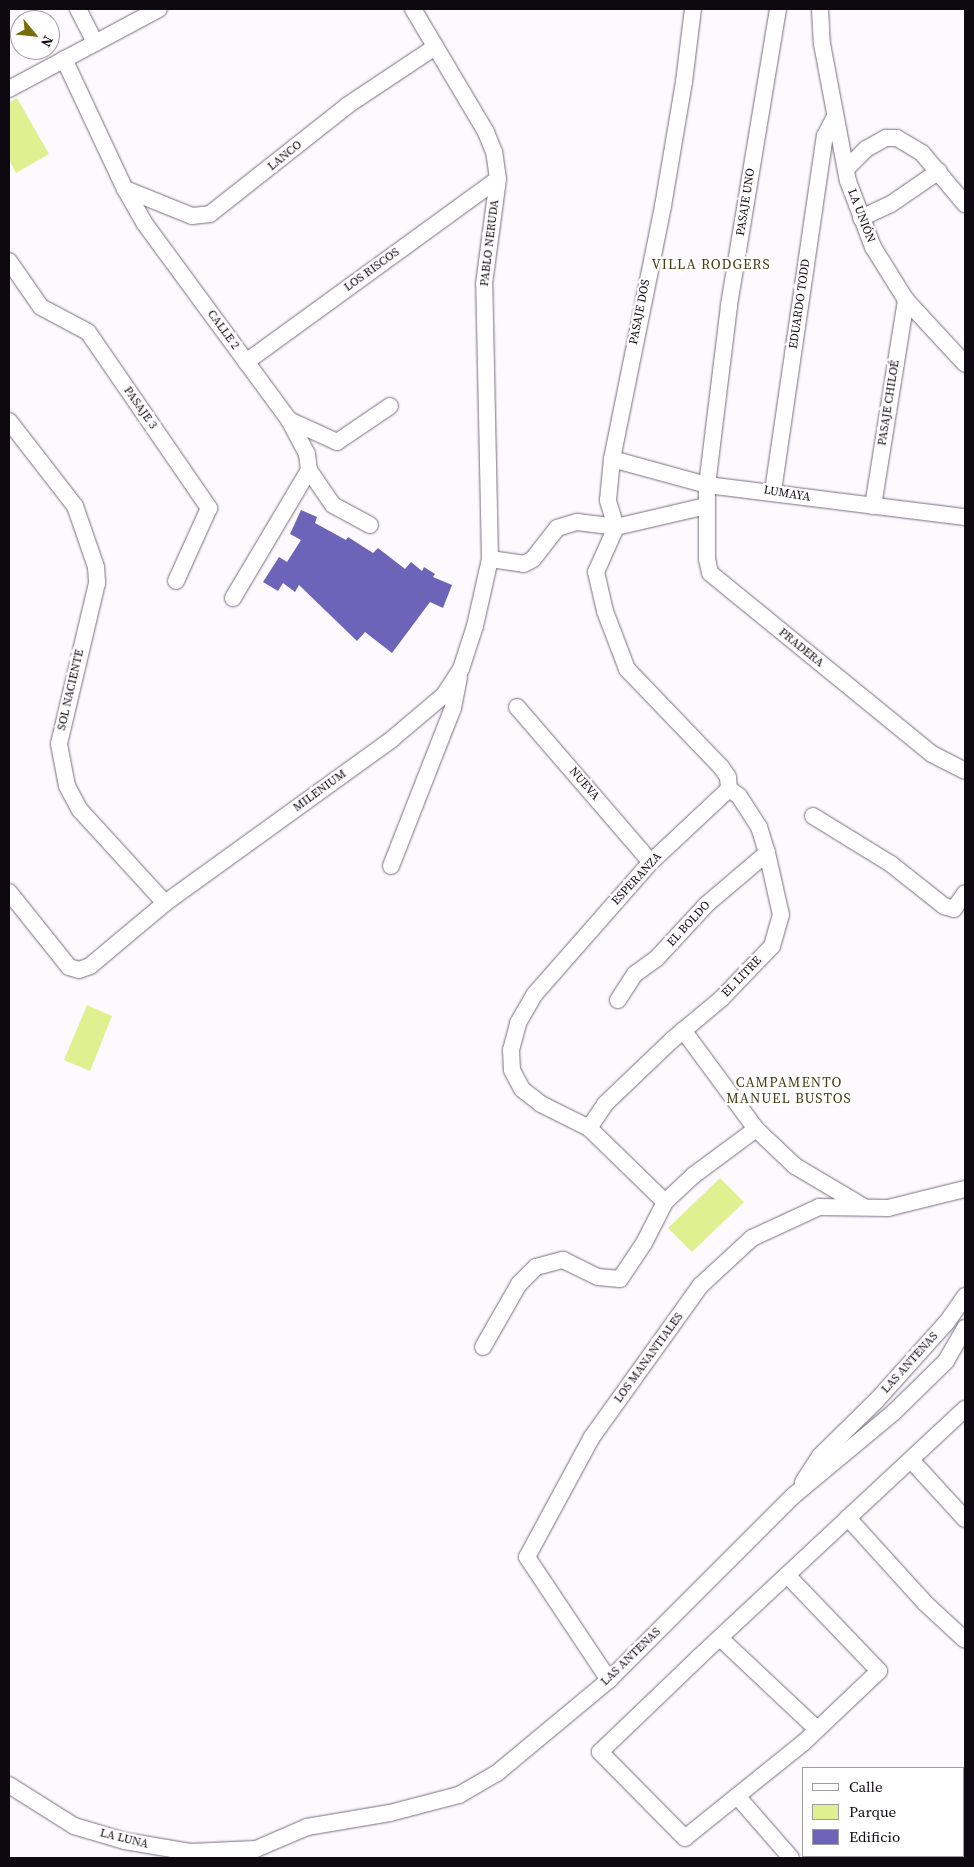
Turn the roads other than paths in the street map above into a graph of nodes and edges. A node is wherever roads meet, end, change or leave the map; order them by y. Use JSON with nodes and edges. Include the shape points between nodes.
{"nodes":[{"id":1,"x":78,"y":9,"type":"edge"},
{"id":2,"x":158,"y":9,"type":"edge"},
{"id":3,"x":413,"y":9,"type":"edge"},
{"id":4,"x":693,"y":9,"type":"edge"},
{"id":5,"x":778,"y":9,"type":"edge"},
{"id":6,"x":820,"y":9,"type":"edge"},
{"id":7,"x":95,"y":43,"type":"junction"},
{"id":8,"x":436,"y":47,"type":"junction"},
{"id":9,"x":64,"y":60,"type":"junction"},
{"id":10,"x":9,"y":89,"type":"edge"},
{"id":11,"x":834,"y":118,"type":"junction"},
{"id":12,"x":847,"y":168,"type":"junction"},
{"id":13,"x":939,"y":171,"type":"junction"},
{"id":14,"x":498,"y":179,"type":"junction"},
{"id":15,"x":125,"y":189,"type":"junction"},
{"id":16,"x":965,"y":204,"type":"edge"},
{"id":17,"x":861,"y":218,"type":"junction"},
{"id":18,"x":9,"y":261,"type":"edge"},
{"id":19,"x":906,"y":300,"type":"junction"},
{"id":20,"x":246,"y":362,"type":"junction"},
{"id":21,"x":965,"y":364,"type":"edge"},
{"id":22,"x":390,"y":406,"type":"dead end"},
{"id":23,"x":289,"y":420,"type":"junction"},
{"id":24,"x":9,"y":421,"type":"edge"},
{"id":25,"x":612,"y":459,"type":"junction"},
{"id":26,"x":309,"y":470,"type":"junction"},
{"id":27,"x":707,"y":485,"type":"junction"},
{"id":28,"x":773,"y":491,"type":"junction"},
{"id":29,"x":706,"y":506,"type":"junction"},
{"id":30,"x":873,"y":506,"type":"junction"},
{"id":31,"x":965,"y":517,"type":"edge"},
{"id":32,"x":370,"y":525,"type":"dead end"},
{"id":33,"x":616,"y":527,"type":"junction"},
{"id":34,"x":490,"y":559,"type":"junction"},
{"id":35,"x":176,"y":581,"type":"dead end"},
{"id":36,"x":234,"y":598,"type":"dead end"},
{"id":37,"x":460,"y":669,"type":"junction"},
{"id":38,"x":517,"y":707,"type":"dead end"},
{"id":39,"x":965,"y":771,"type":"edge"},
{"id":40,"x":729,"y":789,"type":"junction"},
{"id":41,"x":813,"y":816,"type":"dead end"},
{"id":42,"x":767,"y":853,"type":"junction"},
{"id":43,"x":651,"y":862,"type":"junction"},
{"id":44,"x":391,"y":866,"type":"dead end"},
{"id":45,"x":9,"y":892,"type":"edge"},
{"id":46,"x":965,"y":893,"type":"edge"},
{"id":47,"x":165,"y":903,"type":"junction"},
{"id":48,"x":618,"y":1000,"type":"dead end"},
{"id":49,"x":683,"y":1030,"type":"junction"},
{"id":50,"x":589,"y":1128,"type":"junction"},
{"id":51,"x":756,"y":1129,"type":"junction"},
{"id":52,"x":965,"y":1189,"type":"edge"},
{"id":53,"x":665,"y":1202,"type":"junction"},
{"id":54,"x":862,"y":1205,"type":"junction"},
{"id":55,"x":965,"y":1296,"type":"edge"},
{"id":56,"x":965,"y":1328,"type":"edge"},
{"id":57,"x":483,"y":1348,"type":"dead end"},
{"id":58,"x":965,"y":1409,"type":"edge"},
{"id":59,"x":910,"y":1460,"type":"junction"},
{"id":60,"x":793,"y":1496,"type":"junction"},
{"id":61,"x":848,"y":1518,"type":"junction"},
{"id":62,"x":965,"y":1519,"type":"edge"},
{"id":63,"x":787,"y":1575,"type":"junction"},
{"id":64,"x":720,"y":1638,"type":"junction"},
{"id":65,"x":965,"y":1640,"type":"edge"},
{"id":66,"x":609,"y":1680,"type":"junction"},
{"id":67,"x":817,"y":1729,"type":"junction"},
{"id":68,"x":9,"y":1785,"type":"edge"},
{"id":69,"x":737,"y":1796,"type":"junction"},
{"id":70,"x":424,"y":1805,"type":"joint"},
{"id":71,"x":791,"y":1858,"type":"edge"}],
"edges":[{"from":1,"to":7,"type":"street"},
{"from":2,"to":7,"type":"street"},
{"from":3,"to":8,"type":"street","name":"PABLO NERUDA"},
{"from":4,"to":25,"type":"street","name":"PASAJE DOS","via":[[664,197]]},
{"from":5,"to":27,"type":"street","name":"PASAJE UNO","via":[[729,306]]},
{"from":6,"to":11,"type":"street","name":"LA UNIÓN"},
{"from":7,"to":9,"type":"street"},
{"from":8,"to":14,"type":"street","name":"PABLO NERUDA","via":[[486,132],[494,152]]},
{"from":8,"to":15,"type":"street","name":"LANCO","via":[[348,105],[210,214],[192,216]]},
{"from":9,"to":10,"type":"street"},
{"from":9,"to":15,"type":"street","name":"CALLE 2"},
{"from":11,"to":12,"type":"street","name":"LA UNIÓN"},
{"from":11,"to":28,"type":"street","name":"EDUARDO TODD","via":[[825,136]]},
{"from":12,"to":13,"type":"street","via":[[866,149],[886,138],[897,138],[910,143]]},
{"from":12,"to":17,"type":"street","name":"LA UNIÓN","via":[[851,193]]},
{"from":13,"to":16,"type":"street"},
{"from":13,"to":17,"type":"street","via":[[891,204]]},
{"from":14,"to":20,"type":"street","name":"LOS RISCOS"},
{"from":14,"to":34,"type":"street","name":"PABLO NERUDA","via":[[484,284]]},
{"from":15,"to":20,"type":"street","name":"CALLE 2","via":[[145,224]]},
{"from":17,"to":19,"type":"street","name":"LA UNIÓN","via":[[873,248]]},
{"from":18,"to":35,"type":"street","name":"PASAJE 3","via":[[41,307],[88,332],[209,508]]},
{"from":19,"to":21,"type":"street","name":"LA UNIÓN"},
{"from":19,"to":30,"type":"street","name":"PASAJE CHILOÉ"},
{"from":20,"to":23,"type":"street","name":"CALLE 2"},
{"from":22,"to":23,"type":"street","via":[[337,442]]},
{"from":23,"to":26,"type":"street","name":"CALLE 2","via":[[307,454]]},
{"from":24,"to":47,"type":"street","name":"SOL NACIENTE","via":[[75,506],[96,567],[96,583],[59,744],[67,786],[80,810]]},
{"from":25,"to":27,"type":"street","name":"LUMAYA"},
{"from":25,"to":33,"type":"street","name":"PASAJE DOS","via":[[608,500]]},
{"from":26,"to":32,"type":"street","name":"CALLE 2","via":[[333,505]]},
{"from":26,"to":36,"type":"street"},
{"from":27,"to":28,"type":"street","name":"LUMAYA"},
{"from":27,"to":29,"type":"street","name":"PRADERA"},
{"from":28,"to":30,"type":"street","name":"LUMAYA"},
{"from":29,"to":33,"type":"street"},
{"from":29,"to":39,"type":"street","name":"PRADERA","via":[[710,574],[932,754]]},
{"from":30,"to":31,"type":"street","name":"LUMAYA"},
{"from":33,"to":34,"type":"street","via":[[577,522],[557,528],[533,560],[524,564]]},
{"from":33,"to":40,"type":"street","via":[[596,572],[605,611],[627,668],[721,767],[728,777]]},
{"from":34,"to":37,"type":"street","name":"MILENIUM","via":[[475,626]]},
{"from":37,"to":44,"type":"street","via":[[453,708]]},
{"from":37,"to":47,"type":"street","name":"MILENIUM","via":[[444,695],[392,739]]},
{"from":38,"to":43,"type":"street","name":"NUEVA"},
{"from":40,"to":42,"type":"street","name":"EL LITRE","via":[[739,796],[759,827]]},
{"from":40,"to":43,"type":"street","name":"ESPERANZA"},
{"from":41,"to":46,"type":"street","via":[[891,864],[944,906],[954,909]]},
{"from":42,"to":48,"type":"street","name":"EL BOLDO","via":[[707,904],[656,959],[635,974]]},
{"from":42,"to":49,"type":"street","name":"EL LITRE","via":[[781,915],[772,946],[721,999]]},
{"from":43,"to":50,"type":"street","name":"ESPERANZA","via":[[534,995],[518,1023],[511,1050],[512,1070],[522,1088],[541,1104]]},
{"from":45,"to":47,"type":"street","name":"MILENIUM","via":[[69,967],[80,970],[90,966]]},
{"from":49,"to":50,"type":"street","name":"EL LITRE","via":[[605,1104]]},
{"from":49,"to":51,"type":"street"},
{"from":50,"to":53,"type":"street","name":"ESPERANZA"},
{"from":51,"to":53,"type":"street","via":[[694,1175]]},
{"from":51,"to":54,"type":"street","via":[[795,1166]]},
{"from":52,"to":54,"type":"street","name":"LOS MANANTIALES","via":[[888,1208]]},
{"from":53,"to":57,"type":"street","via":[[644,1243],[620,1279],[598,1277],[563,1260],[536,1267],[519,1284]]},
{"from":54,"to":66,"type":"street","name":"LOS MANANTIALES","via":[[819,1207],[752,1238],[700,1286],[592,1437],[527,1557]]},
{"from":55,"to":60,"type":"street","name":"LAS ANTENAS","via":[[947,1322],[876,1401],[820,1456]]},
{"from":56,"to":60,"type":"street","name":"LAS ANTENAS","via":[[946,1361],[914,1393]]},
{"from":58,"to":59,"type":"street"},
{"from":59,"to":61,"type":"street"},
{"from":59,"to":62,"type":"street"},
{"from":60,"to":66,"type":"street","name":"LAS ANTENAS"},
{"from":61,"to":63,"type":"street"},
{"from":61,"to":65,"type":"street","via":[[925,1603]]},
{"from":63,"to":64,"type":"street"},
{"from":63,"to":67,"type":"street","via":[[879,1671]]},
{"from":64,"to":67,"type":"street"},
{"from":64,"to":69,"type":"street","via":[[600,1752],[685,1838]]},
{"from":66,"to":70,"type":"street","name":"LAS ANTENAS","via":[[497,1773],[459,1795]]},
{"from":67,"to":69,"type":"street"},
{"from":68,"to":70,"type":"street","name":"LA LUNA","via":[[74,1826],[126,1841],[190,1852],[256,1849],[307,1827]]},
{"from":69,"to":71,"type":"street"}]}
